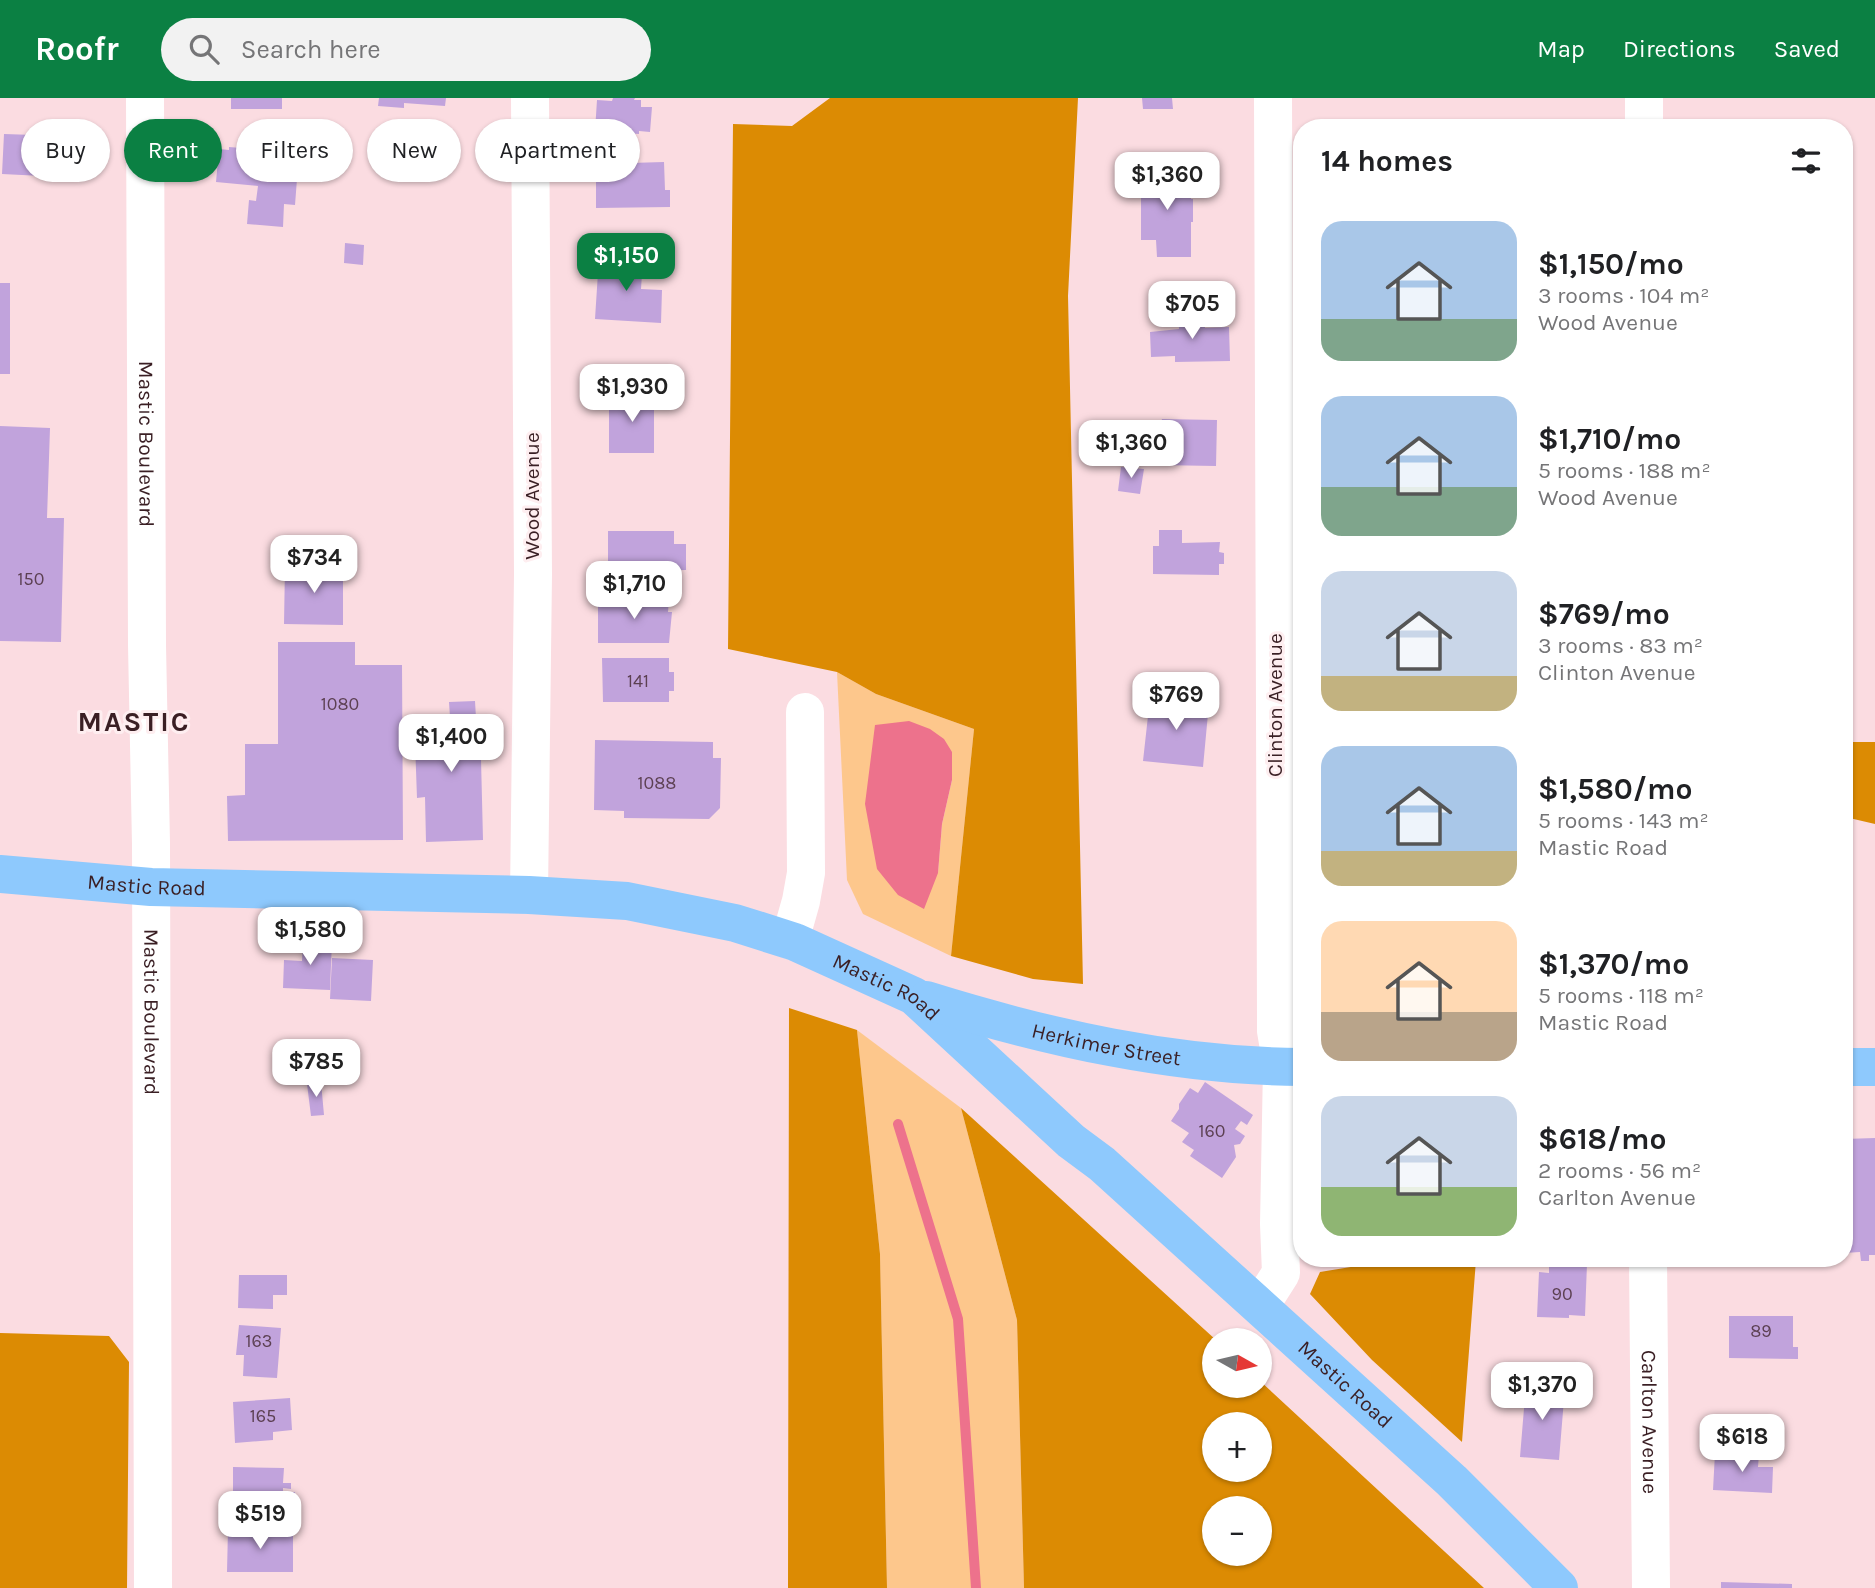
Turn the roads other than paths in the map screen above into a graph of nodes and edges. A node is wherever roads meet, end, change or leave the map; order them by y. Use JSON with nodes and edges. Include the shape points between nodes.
{"nodes":[{"id":1,"x":145,"y":98,"type":"edge"},
{"id":2,"x":530,"y":98,"type":"edge"},
{"id":3,"x":1273,"y":98,"type":"edge"},
{"id":4,"x":1644,"y":98,"type":"edge"},
{"id":5,"x":1644,"y":119,"type":"edge"},
{"id":6,"x":804,"y":712,"type":"dead end"},
{"id":7,"x":0,"y":874,"type":"edge"},
{"id":8,"x":151,"y":887,"type":"junction"},
{"id":9,"x":529,"y":895,"type":"junction"},
{"id":10,"x":790,"y":940,"type":"junction"},
{"id":11,"x":914,"y":996,"type":"junction"},
{"id":12,"x":1292,"y":1067,"type":"edge"},
{"id":13,"x":1875,"y":1067,"type":"edge"},
{"id":14,"x":1853,"y":1068,"type":"edge"},
{"id":15,"x":1648,"y":1267,"type":"edge"},
{"id":16,"x":1260,"y":1306,"type":"junction"},
{"id":17,"x":153,"y":1588,"type":"edge"},
{"id":18,"x":1559,"y":1588,"type":"edge"},
{"id":19,"x":1651,"y":1588,"type":"edge"}],
"edges":[{"from":1,"to":8,"type":"street","name":"Mastic Boulevard"},
{"from":2,"to":9,"type":"street","name":"Wood Avenue","via":[[533,574]]},
{"from":3,"to":12,"type":"street","name":"Clinton Avenue","via":[[1276,1031]]},
{"from":4,"to":5,"type":"street"},
{"from":6,"to":10,"type":"street","via":[[806,873]]},
{"from":7,"to":8,"type":"main road","name":"Mastic Road"},
{"from":8,"to":9,"type":"main road","name":"Mastic Road"},
{"from":8,"to":17,"type":"street","name":"Mastic Boulevard"},
{"from":9,"to":10,"type":"main road","name":"Mastic Road","via":[[627,901],[735,923]]},
{"from":10,"to":11,"type":"main road","name":"Mastic Road"},
{"from":11,"to":12,"type":"main road","name":"Herkimer Street","via":[[1105,1047]]},
{"from":11,"to":16,"type":"main road","name":"Mastic Road"},
{"from":12,"to":16,"type":"street","name":"Clinton Avenue","via":[[1279,1224],[1281,1273]]},
{"from":13,"to":14,"type":"main road"},
{"from":15,"to":19,"type":"street","name":"Carlton Avenue"},
{"from":16,"to":18,"type":"main road","name":"Mastic Road","via":[[1452,1481]]}]}
